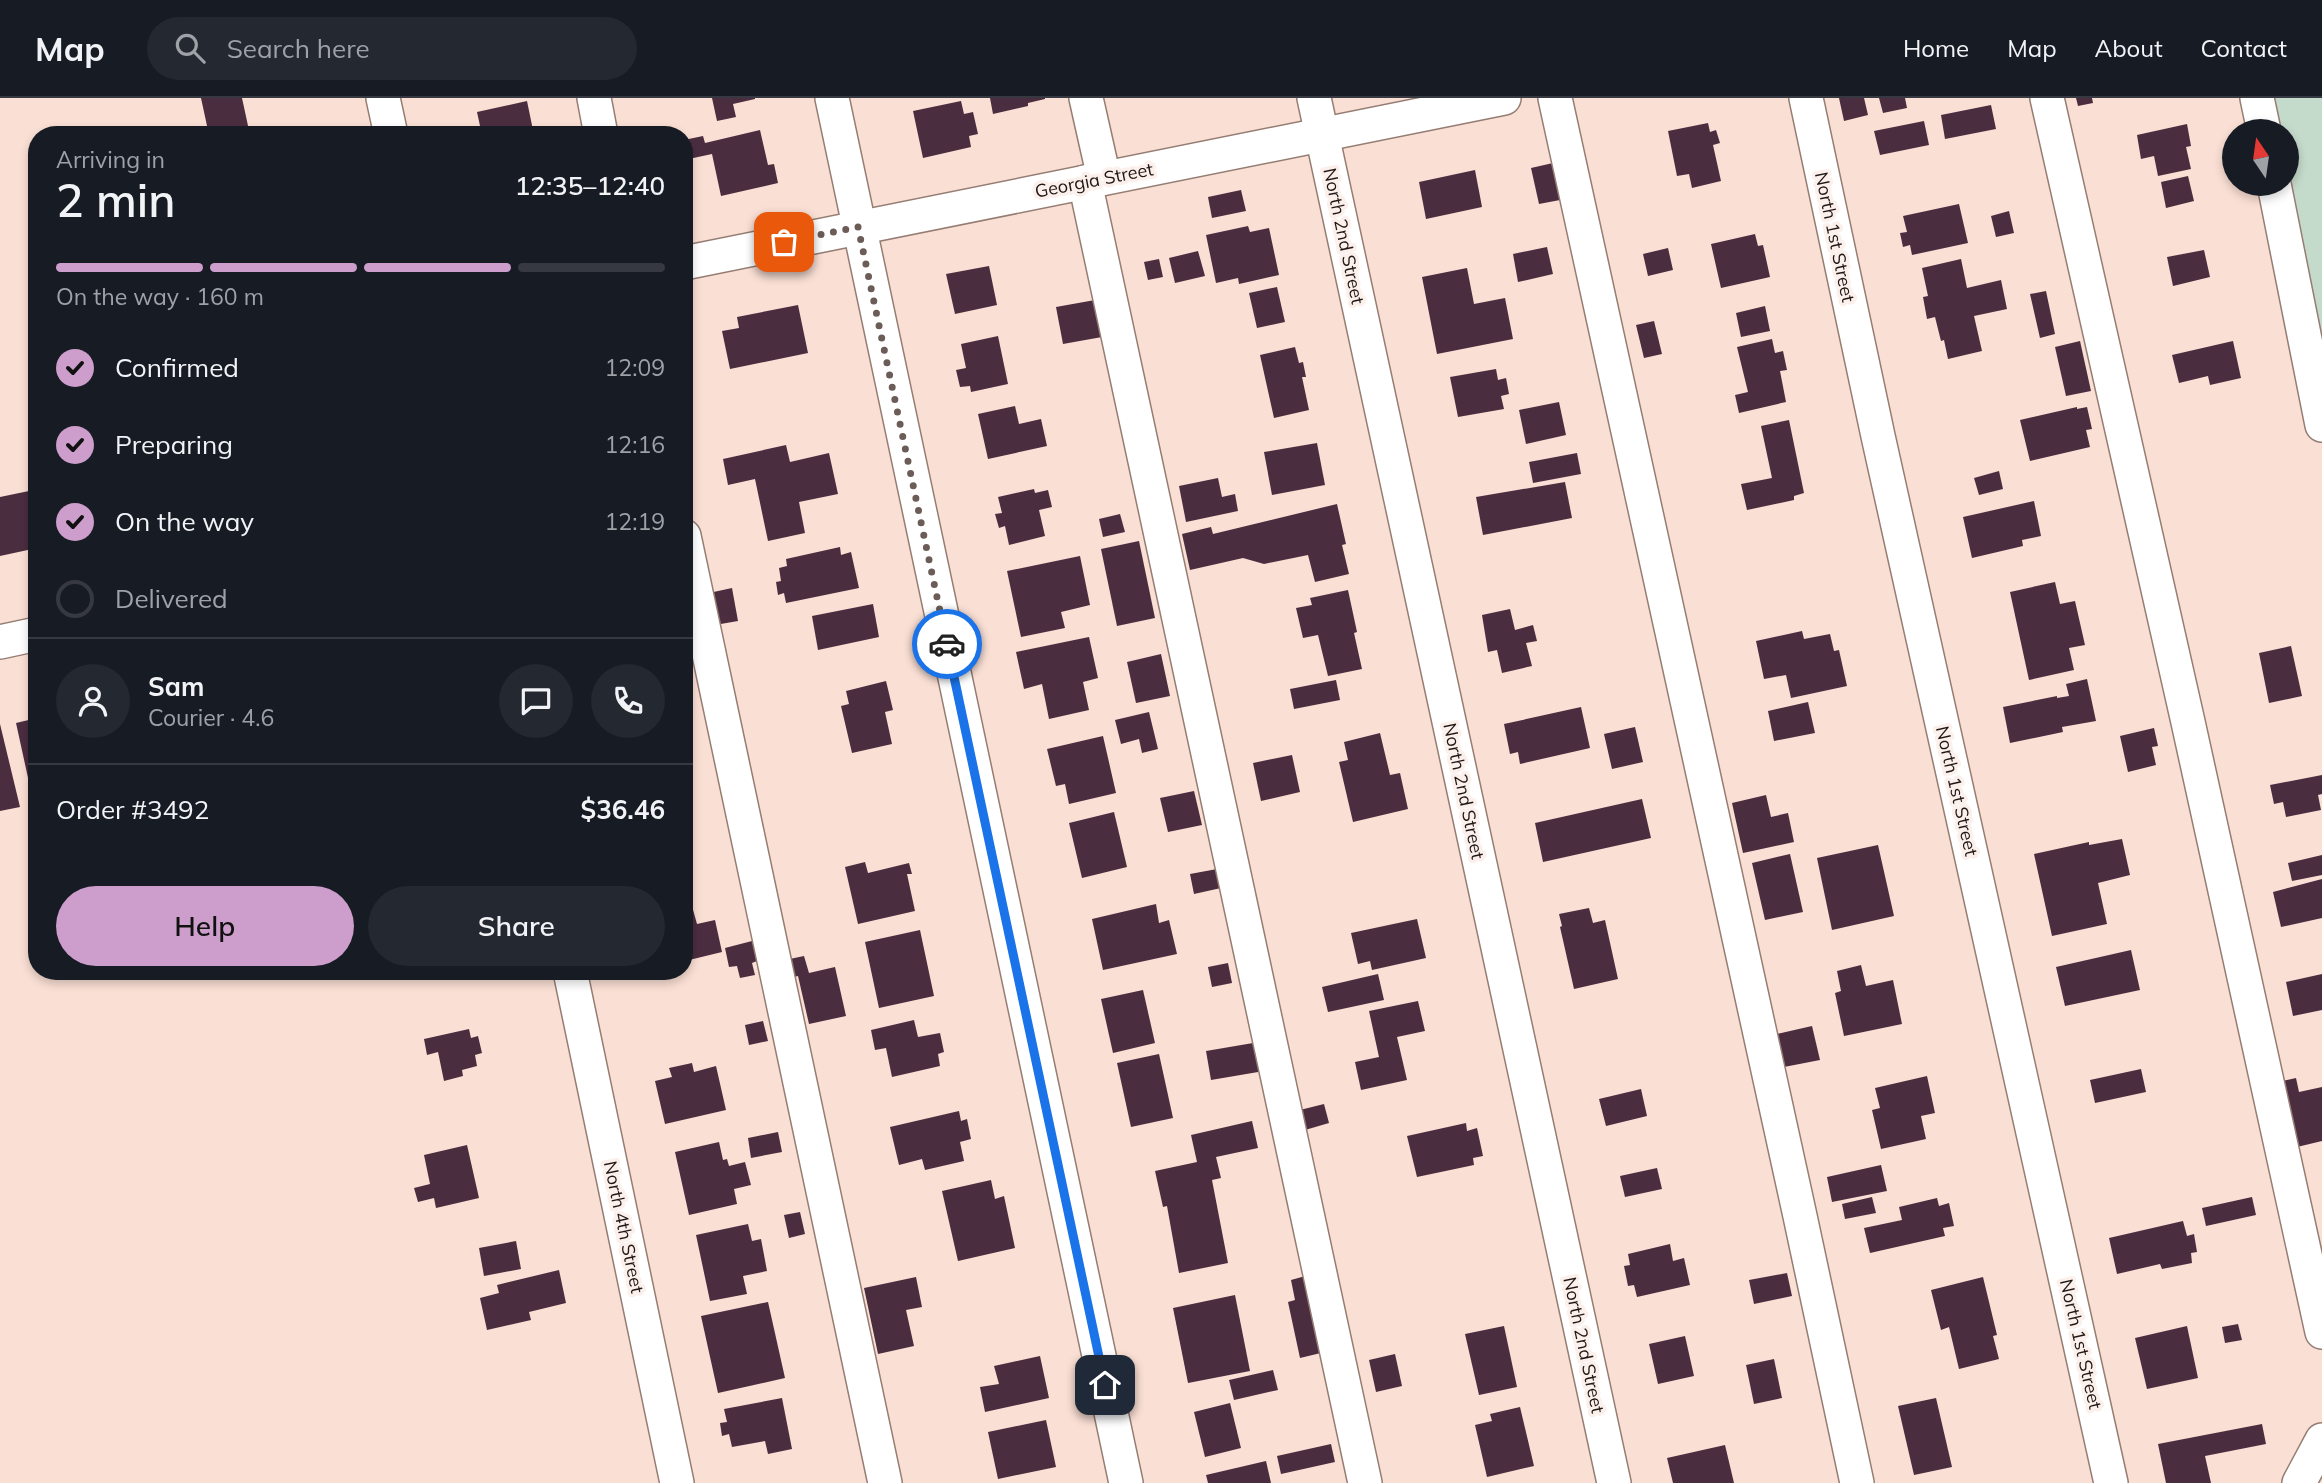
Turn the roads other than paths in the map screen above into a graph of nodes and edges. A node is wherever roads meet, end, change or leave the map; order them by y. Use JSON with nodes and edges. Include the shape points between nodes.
{"nodes":[{"id":1,"x":383,"y":98,"type":"edge"},
{"id":2,"x":594,"y":98,"type":"edge"},
{"id":3,"x":832,"y":98,"type":"edge"},
{"id":4,"x":1086,"y":98,"type":"edge"},
{"id":5,"x":1314,"y":98,"type":"edge"},
{"id":6,"x":1504,"y":98,"type":"edge"},
{"id":7,"x":1555,"y":98,"type":"edge"},
{"id":8,"x":1805,"y":98,"type":"edge"},
{"id":9,"x":2047,"y":98,"type":"edge"},
{"id":10,"x":2257,"y":98,"type":"edge"},
{"id":11,"x":2261,"y":119,"type":"edge"},
{"id":12,"x":389,"y":126,"type":"edge"},
{"id":13,"x":599,"y":126,"type":"edge"},
{"id":14,"x":1322,"y":136,"type":"junction"},
{"id":15,"x":1094,"y":180,"type":"junction"},
{"id":16,"x":2276,"y":196,"type":"edge"},
{"id":17,"x":858,"y":227,"type":"junction"},
{"id":18,"x":693,"y":261,"type":"edge"},
{"id":19,"x":2322,"y":425,"type":"edge"},
{"id":20,"x":693,"y":578,"type":"edge"},
{"id":21,"x":28,"y":636,"type":"edge"},
{"id":22,"x":0,"y":642,"type":"edge"},
{"id":23,"x":572,"y":980,"type":"edge"},
{"id":24,"x":2322,"y":1332,"type":"edge"},
{"id":25,"x":2322,"y":1440,"type":"edge"},
{"id":26,"x":677,"y":1483,"type":"edge"},
{"id":27,"x":885,"y":1483,"type":"edge"},
{"id":28,"x":1126,"y":1483,"type":"edge"},
{"id":29,"x":1365,"y":1483,"type":"edge"},
{"id":30,"x":1614,"y":1483,"type":"edge"},
{"id":31,"x":1857,"y":1483,"type":"edge"},
{"id":32,"x":2111,"y":1483,"type":"edge"},
{"id":33,"x":2300,"y":1483,"type":"edge"}],
"edges":[{"from":1,"to":12,"type":"street"},
{"from":2,"to":13,"type":"street"},
{"from":3,"to":17,"type":"street"},
{"from":4,"to":15,"type":"street"},
{"from":5,"to":14,"type":"street","name":"North 2nd Street"},
{"from":6,"to":14,"type":"street","name":"Georgia Street"},
{"from":7,"to":31,"type":"street"},
{"from":8,"to":32,"type":"street","name":"North 1st Street"},
{"from":9,"to":24,"type":"street"},
{"from":10,"to":11,"type":"street"},
{"from":14,"to":15,"type":"street","name":"Georgia Street"},
{"from":14,"to":30,"type":"street","name":"North 2nd Street"},
{"from":15,"to":17,"type":"street","name":"Georgia Street"},
{"from":15,"to":29,"type":"street"},
{"from":16,"to":19,"type":"street"},
{"from":17,"to":18,"type":"street","name":"Georgia Street"},
{"from":17,"to":28,"type":"street"},
{"from":20,"to":27,"type":"street"},
{"from":21,"to":22,"type":"street"},
{"from":23,"to":26,"type":"street","name":"North 4th Street"},
{"from":25,"to":33,"type":"street"}]}
